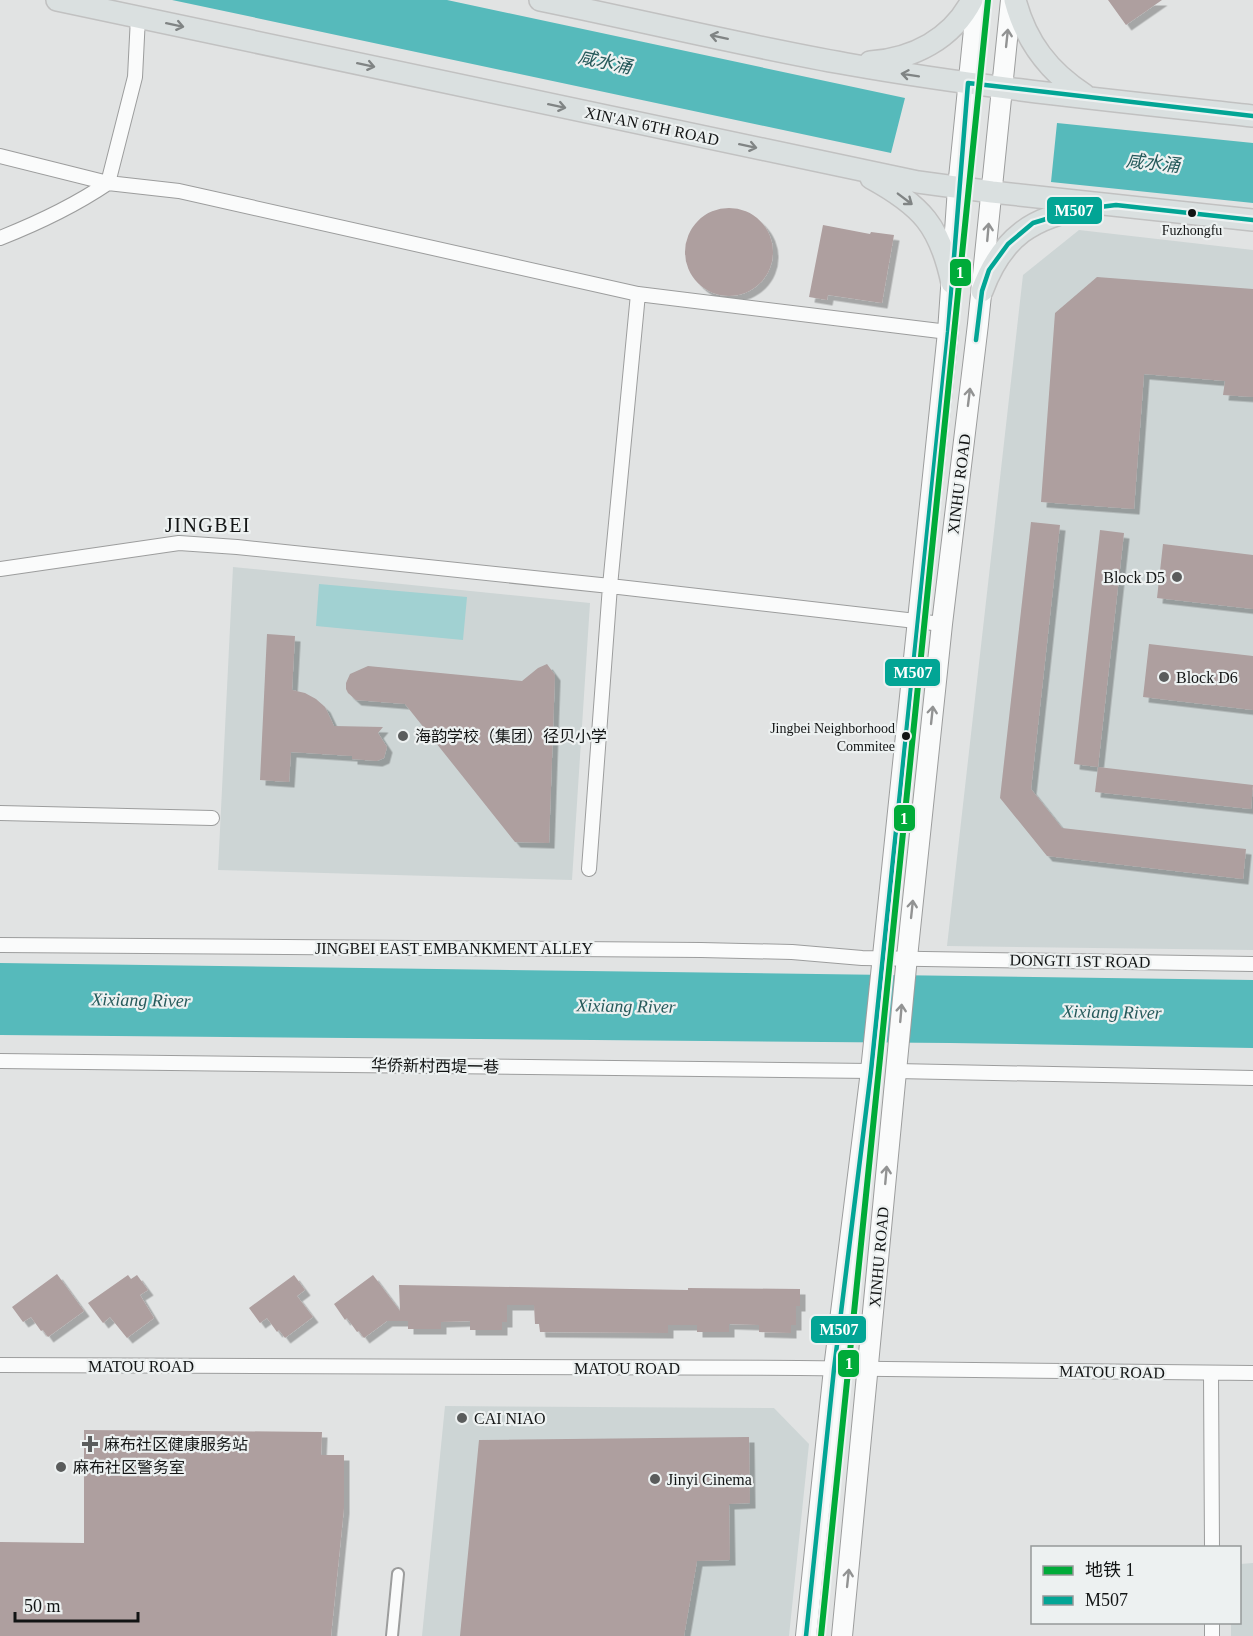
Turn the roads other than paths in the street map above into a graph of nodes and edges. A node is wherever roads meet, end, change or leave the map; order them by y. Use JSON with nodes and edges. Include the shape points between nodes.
{"nodes":[{"id":1,"x":57,"y":0,"type":"edge"},
{"id":2,"x":540,"y":0,"type":"edge"},
{"id":3,"x":972,"y":0,"type":"edge"},
{"id":4,"x":977,"y":0,"type":"edge"},
{"id":5,"x":1013,"y":0,"type":"edge"},
{"id":6,"x":138,"y":17,"type":"junction"},
{"id":7,"x":845,"y":64,"type":"junction"},
{"id":8,"x":968,"y":83,"type":"junction"},
{"id":9,"x":1002,"y":88,"type":"junction"},
{"id":10,"x":1088,"y":97,"type":"junction"},
{"id":11,"x":1253,"y":116,"type":"edge"},
{"id":12,"x":0,"y":156,"type":"edge"},
{"id":13,"x":855,"y":168,"type":"junction"},
{"id":14,"x":108,"y":183,"type":"junction"},
{"id":15,"x":958,"y":188,"type":"junction"},
{"id":16,"x":992,"y":192,"type":"junction"},
{"id":17,"x":1116,"y":205,"type":"junction"},
{"id":18,"x":1253,"y":220,"type":"edge"},
{"id":19,"x":0,"y":238,"type":"edge"},
{"id":20,"x":952,"y":283,"type":"junction"},
{"id":21,"x":982,"y":291,"type":"junction"},
{"id":22,"x":638,"y":294,"type":"junction"},
{"id":23,"x":948,"y":332,"type":"junction"},
{"id":24,"x":0,"y":569,"type":"edge"},
{"id":25,"x":610,"y":586,"type":"junction"},
{"id":26,"x":918,"y":622,"type":"junction"},
{"id":27,"x":942,"y":624,"type":"junction"},
{"id":28,"x":0,"y":813,"type":"edge"},
{"id":29,"x":212,"y":818,"type":"dead end"},
{"id":30,"x":589,"y":869,"type":"dead end"},
{"id":31,"x":0,"y":945,"type":"edge"},
{"id":32,"x":881,"y":963,"type":"junction"},
{"id":33,"x":906,"y":963,"type":"junction"},
{"id":34,"x":1253,"y":964,"type":"edge"},
{"id":35,"x":0,"y":1061,"type":"edge"},
{"id":36,"x":872,"y":1064,"type":"junction"},
{"id":37,"x":897,"y":1064,"type":"junction"},
{"id":38,"x":1253,"y":1077,"type":"edge"},
{"id":39,"x":0,"y":1365,"type":"edge"},
{"id":40,"x":834,"y":1369,"type":"junction"},
{"id":41,"x":868,"y":1369,"type":"junction"},
{"id":42,"x":1211,"y":1373,"type":"junction"},
{"id":43,"x":1253,"y":1374,"type":"edge"},
{"id":44,"x":1212,"y":1546,"type":"edge"},
{"id":45,"x":398,"y":1574,"type":"dead end"},
{"id":46,"x":392,"y":1636,"type":"edge"},
{"id":47,"x":806,"y":1636,"type":"edge"},
{"id":48,"x":842,"y":1636,"type":"edge"}],
"edges":[{"from":1,"to":6,"type":"main road","name":"XIN'AN 6TH ROAD"},
{"from":7,"to":2,"type":"main road","one_way":true},
{"from":3,"to":7,"type":"main road","via":[[958,22],[922,50],[881,62]]},
{"from":4,"to":8,"type":"main road","name":"XINHU ROAD"},
{"from":9,"to":5,"type":"main road","name":"XINHU ROAD","one_way":true},
{"from":5,"to":10,"type":"main road","via":[[1037,52],[1066,83]]},
{"from":6,"to":13,"type":"main road","name":"XIN'AN 6TH ROAD","one_way":true},
{"from":6,"to":14,"type":"street","via":[[135,77]]},
{"from":8,"to":7,"type":"main road","one_way":true},
{"from":8,"to":9,"type":"main road"},
{"from":8,"to":15,"type":"main road","name":"XINHU ROAD"},
{"from":9,"to":10,"type":"main road"},
{"from":9,"to":16,"type":"main road","name":"XINHU ROAD"},
{"from":10,"to":11,"type":"main road"},
{"from":12,"to":14,"type":"street"},
{"from":13,"to":15,"type":"main road","name":"XIN'AN 6TH ROAD"},
{"from":13,"to":20,"type":"main road","one_way":true,"via":[[899,195],[925,217],[940,241]]},
{"from":14,"to":19,"type":"street","via":[[41,221]]},
{"from":14,"to":22,"type":"street","via":[[179,191]]},
{"from":15,"to":16,"type":"main road","name":"XIN'AN 6TH ROAD"},
{"from":15,"to":20,"type":"main road","name":"XINHU ROAD"},
{"from":16,"to":17,"type":"main road","name":"XIN'AN 6TH ROAD"},
{"from":21,"to":16,"type":"main road","name":"XINHU ROAD","one_way":true},
{"from":17,"to":18,"type":"main road","name":"XIN'AN 6TH ROAD"},
{"from":17,"to":21,"type":"main road","via":[[1076,210],[1033,224],[998,256]]},
{"from":20,"to":23,"type":"main road","name":"XINHU ROAD"},
{"from":27,"to":21,"type":"main road","name":"XINHU ROAD","one_way":true},
{"from":22,"to":23,"type":"street"},
{"from":22,"to":25,"type":"street"},
{"from":23,"to":26,"type":"main road","name":"XINHU ROAD"},
{"from":24,"to":25,"type":"street","via":[[178,543]]},
{"from":25,"to":26,"type":"street"},
{"from":25,"to":30,"type":"street"},
{"from":26,"to":27,"type":"street"},
{"from":26,"to":32,"type":"main road","name":"XINHU ROAD"},
{"from":33,"to":27,"type":"main road","name":"XINHU ROAD","one_way":true},
{"from":28,"to":29,"type":"street"},
{"from":31,"to":32,"type":"street","name":"JINGBEI EAST EMBANKMENT ALLEY","via":[[792,952]]},
{"from":32,"to":33,"type":"street","name":"JINGBEI EAST EMBANKMENT ALLEY"},
{"from":32,"to":36,"type":"main road","name":"XINHU ROAD"},
{"from":33,"to":34,"type":"street","name":"DONGTI 1ST ROAD"},
{"from":37,"to":33,"type":"main road","name":"XINHU ROAD","one_way":true},
{"from":35,"to":36,"type":"street","name":"华侨新村西堤一巷"},
{"from":36,"to":40,"type":"main road","name":"XINHU ROAD"},
{"from":37,"to":38,"type":"street"},
{"from":41,"to":37,"type":"main road","name":"XINHU ROAD","one_way":true},
{"from":39,"to":40,"type":"street","name":"MATOU ROAD"},
{"from":40,"to":41,"type":"street","name":"MATOU ROAD"},
{"from":40,"to":47,"type":"main road","name":"XINHU ROAD"},
{"from":41,"to":42,"type":"street","name":"MATOU ROAD"},
{"from":48,"to":41,"type":"main road","name":"XINHU ROAD","one_way":true},
{"from":42,"to":43,"type":"street","name":"MATOU ROAD"},
{"from":42,"to":44,"type":"street"},
{"from":45,"to":46,"type":"street"}]}
